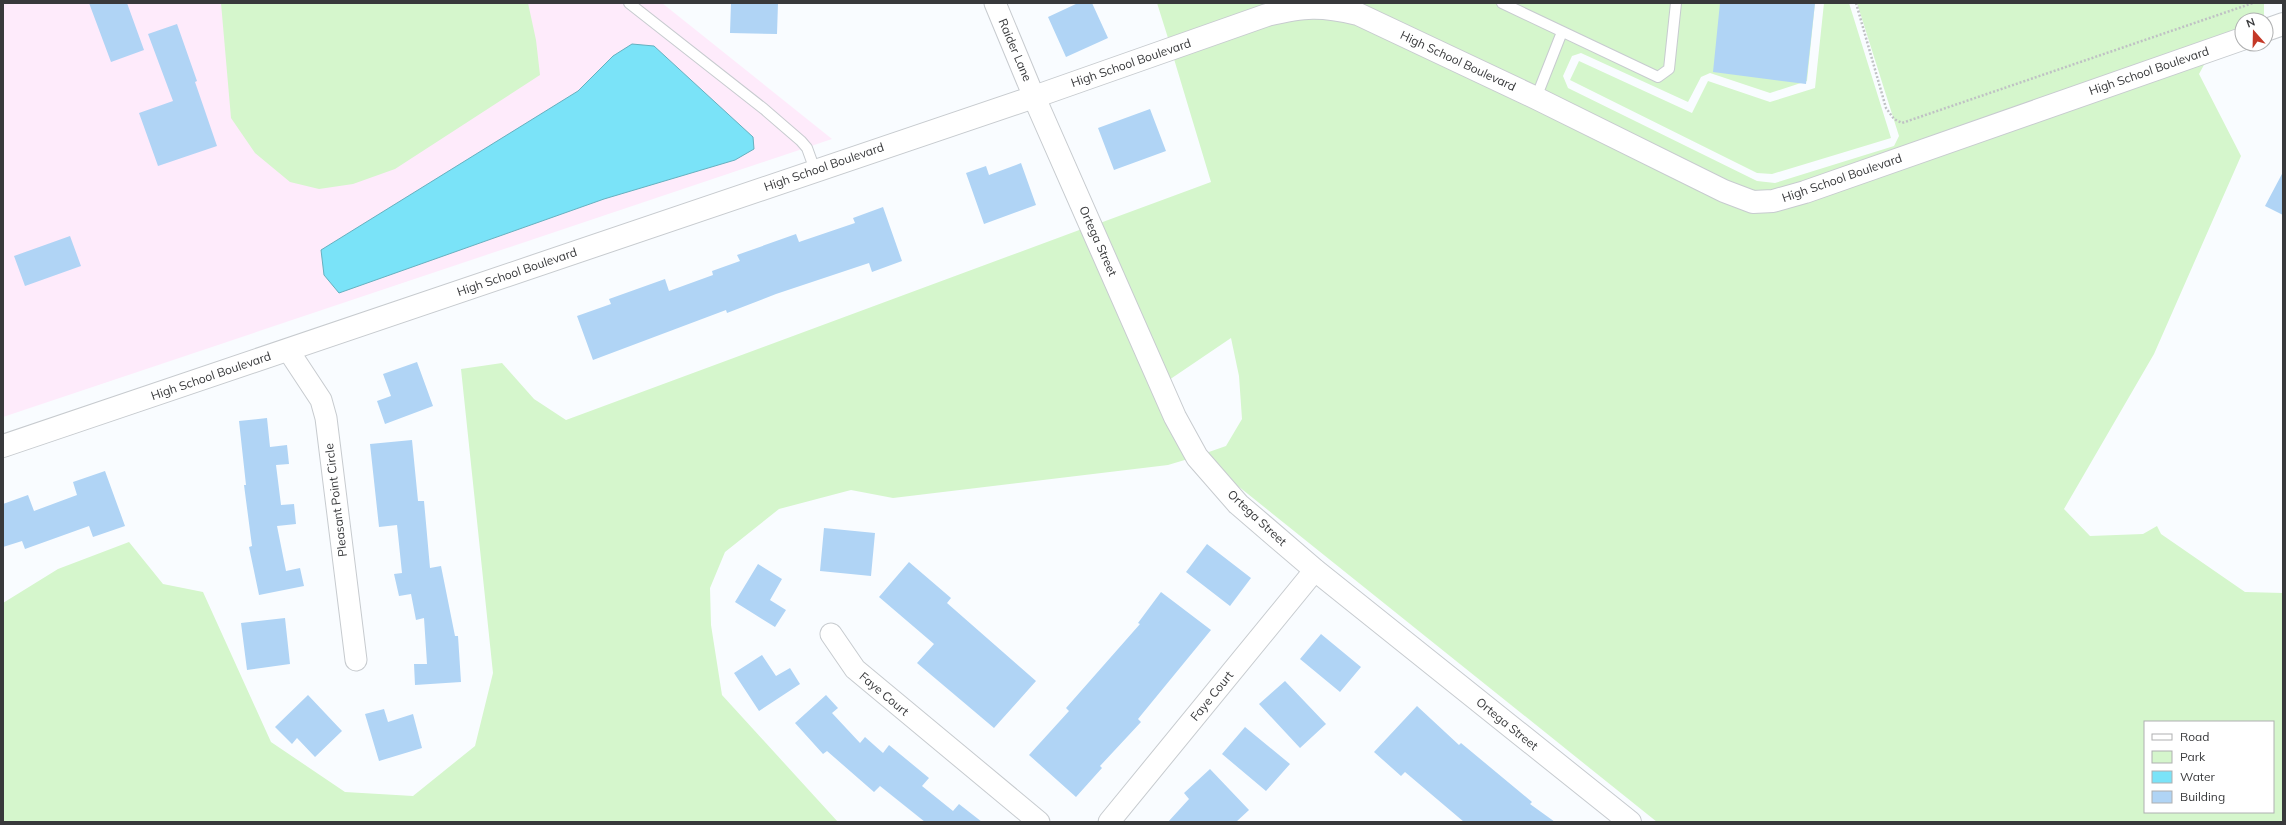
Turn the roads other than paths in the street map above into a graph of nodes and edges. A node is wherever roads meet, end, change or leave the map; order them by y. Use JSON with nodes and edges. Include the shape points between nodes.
{"nodes":[{"id":1,"x":629,"y":3,"type":"edge"},
{"id":2,"x":995,"y":3,"type":"edge"},
{"id":3,"x":1502,"y":3,"type":"edge"},
{"id":4,"x":1676,"y":3,"type":"edge"},
{"id":5,"x":1562,"y":32,"type":"junction"},
{"id":6,"x":2234,"y":42,"type":"edge"},
{"id":7,"x":1034,"y":97,"type":"junction"},
{"id":8,"x":1536,"y":98,"type":"junction"},
{"id":9,"x":815,"y":170,"type":"junction"},
{"id":10,"x":288,"y":350,"type":"junction"},
{"id":11,"x":3,"y":446,"type":"edge"},
{"id":12,"x":1315,"y":570,"type":"junction"},
{"id":13,"x":831,"y":634,"type":"dead end"},
{"id":14,"x":356,"y":660,"type":"dead end"},
{"id":15,"x":1039,"y":822,"type":"edge"},
{"id":16,"x":1109,"y":822,"type":"edge"},
{"id":17,"x":1630,"y":822,"type":"edge"}],
"edges":[{"from":1,"to":9,"type":"lane","via":[[801,141],[807,148]]},
{"from":2,"to":7,"type":"street","name":"Raider Lane"},
{"from":3,"to":5,"type":"lane"},
{"from":4,"to":5,"type":"lane","via":[[1669,69],[1658,78]]},
{"from":5,"to":8,"type":"lane"},
{"from":6,"to":8,"type":"street","name":"High School Boulevard","via":[[1773,201],[1753,202],[1724,191]]},
{"from":7,"to":8,"type":"street","name":"High School Boulevard","via":[[1267,15],[1296,8],[1327,7],[1358,14]]},
{"from":7,"to":9,"type":"street","name":"High School Boulevard"},
{"from":7,"to":12,"type":"street","name":"Ortega Street","via":[[1175,417],[1197,456],[1238,504]]},
{"from":9,"to":10,"type":"street","name":"High School Boulevard"},
{"from":10,"to":11,"type":"street","name":"High School Boulevard"},
{"from":10,"to":14,"type":"street","name":"Pleasant Point Circle","via":[[321,400],[326,418]]},
{"from":12,"to":16,"type":"street","name":"Faye Court"},
{"from":12,"to":17,"type":"street","name":"Ortega Street"},
{"from":13,"to":15,"type":"street","name":"Faye Court","via":[[855,669]]}]}
